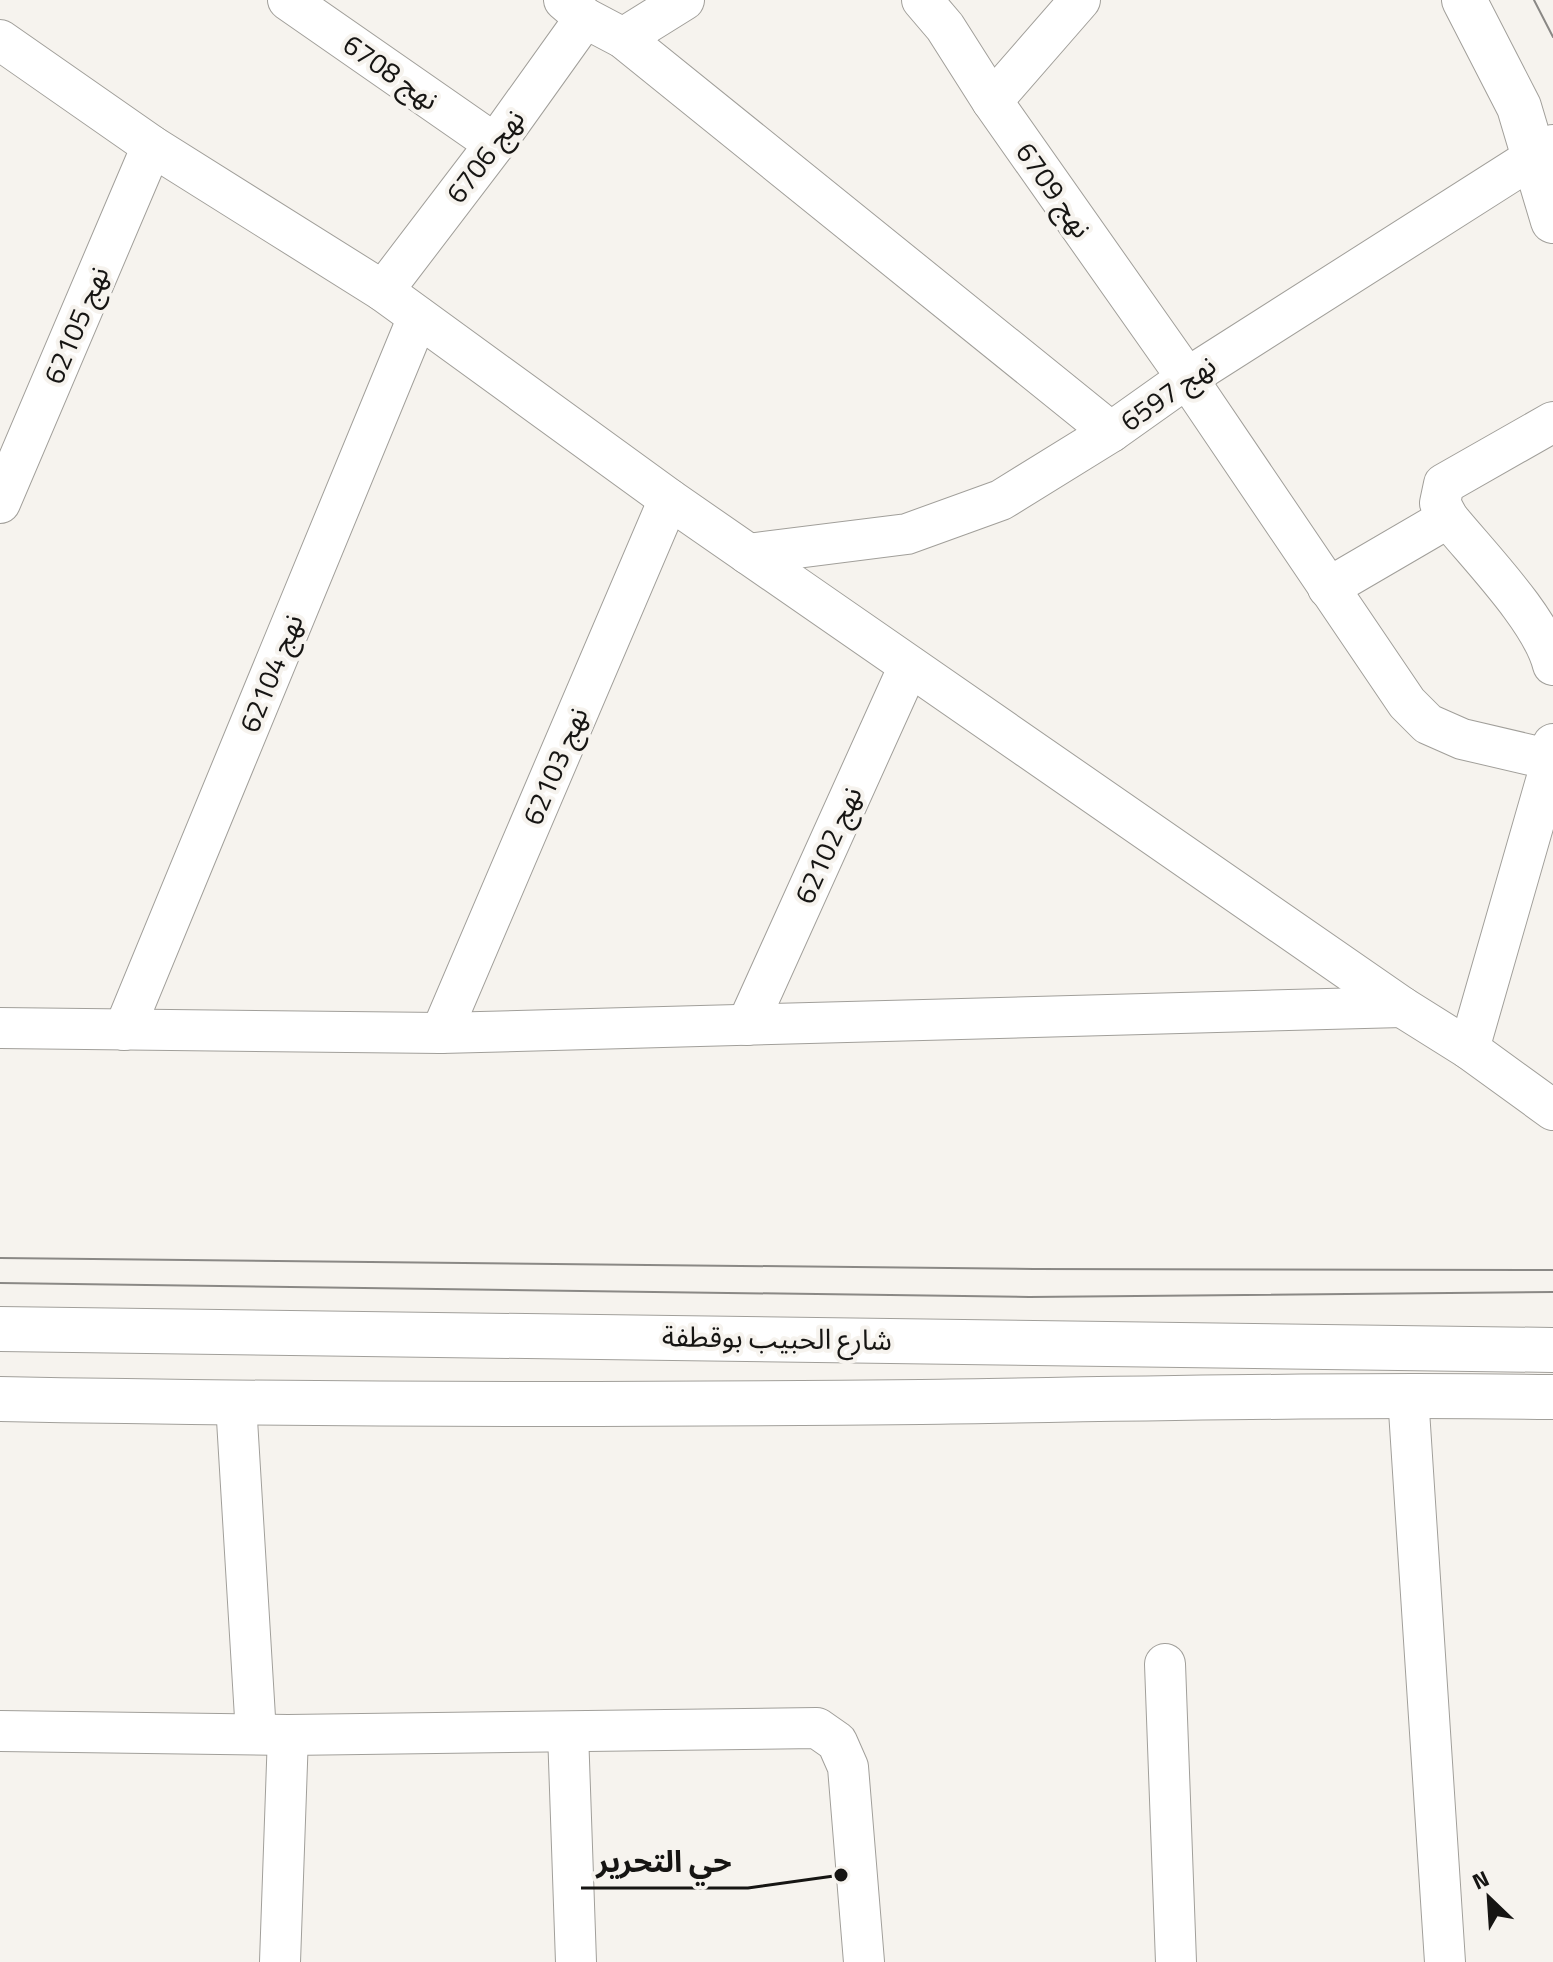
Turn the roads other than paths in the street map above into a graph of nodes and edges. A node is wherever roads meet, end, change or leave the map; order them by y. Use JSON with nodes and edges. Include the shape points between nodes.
{"nodes":[{"id":1,"x":288,"y":0,"type":"edge"},
{"id":2,"x":684,"y":0,"type":"edge"},
{"id":3,"x":922,"y":0,"type":"edge"},
{"id":4,"x":1080,"y":0,"type":"edge"},
{"id":5,"x":1464,"y":0,"type":"edge"},
{"id":6,"x":574,"y":9,"type":"edge"},
{"id":7,"x":623,"y":38,"type":"junction"},
{"id":8,"x":0,"y":40,"type":"edge"},
{"id":9,"x":992,"y":101,"type":"junction"},
{"id":10,"x":1539,"y":135,"type":"edge"},
{"id":11,"x":495,"y":144,"type":"junction"},
{"id":12,"x":152,"y":146,"type":"junction"},
{"id":13,"x":1553,"y":221,"type":"edge"},
{"id":14,"x":383,"y":291,"type":"junction"},
{"id":15,"x":418,"y":317,"type":"junction"},
{"id":16,"x":1187,"y":378,"type":"junction"},
{"id":17,"x":1553,"y":422,"type":"edge"},
{"id":18,"x":1111,"y":432,"type":"junction"},
{"id":19,"x":669,"y":499,"type":"junction"},
{"id":20,"x":0,"y":503,"type":"edge"},
{"id":21,"x":1448,"y":518,"type":"junction"},
{"id":22,"x":748,"y":554,"type":"junction"},
{"id":23,"x":1328,"y":588,"type":"junction"},
{"id":24,"x":1553,"y":665,"type":"edge"},
{"id":25,"x":909,"y":666,"type":"junction"},
{"id":26,"x":1552,"y":752,"type":"edge"},
{"id":27,"x":1402,"y":1007,"type":"junction"},
{"id":28,"x":747,"y":1025,"type":"junction"},
{"id":29,"x":0,"y":1028,"type":"edge"},
{"id":30,"x":124,"y":1030,"type":"junction"},
{"id":31,"x":441,"y":1033,"type":"junction"},
{"id":32,"x":1469,"y":1049,"type":"junction"},
{"id":33,"x":1553,"y":1110,"type":"edge"},
{"id":34,"x":0,"y":1329,"type":"edge"},
{"id":35,"x":1553,"y":1350,"type":"edge"},
{"id":36,"x":1408,"y":1395,"type":"junction"},
{"id":37,"x":1553,"y":1397,"type":"edge"},
{"id":38,"x":0,"y":1399,"type":"edge"},
{"id":39,"x":236,"y":1403,"type":"junction"},
{"id":40,"x":1165,"y":1664,"type":"dead end"},
{"id":41,"x":0,"y":1731,"type":"edge"},
{"id":42,"x":568,"y":1732,"type":"junction"},
{"id":43,"x":272,"y":1734,"type":"junction"},
{"id":44,"x":280,"y":1962,"type":"edge"},
{"id":45,"x":576,"y":1962,"type":"edge"},
{"id":46,"x":864,"y":1962,"type":"edge"},
{"id":47,"x":1176,"y":1962,"type":"edge"},
{"id":48,"x":1445,"y":1962,"type":"edge"}],
"edges":[{"from":1,"to":11,"type":"street","name":"نهج 6708"},
{"from":2,"to":7,"type":"street"},
{"from":3,"to":9,"type":"street","name":"نهج 6709"},
{"from":4,"to":9,"type":"street"},
{"from":5,"to":10,"type":"main road"},
{"from":6,"to":7,"type":"street"},
{"from":6,"to":11,"type":"street","name":"نهج 6706"},
{"from":7,"to":18,"type":"street"},
{"from":8,"to":12,"type":"street"},
{"from":9,"to":16,"type":"street","name":"نهج 6709"},
{"from":10,"to":13,"type":"main road"},
{"from":10,"to":16,"type":"street","name":"نهج 6597"},
{"from":11,"to":14,"type":"street","name":"نهج 6706"},
{"from":12,"to":14,"type":"street"},
{"from":12,"to":20,"type":"street","name":"نهج 62105"},
{"from":14,"to":15,"type":"street"},
{"from":15,"to":19,"type":"street"},
{"from":15,"to":30,"type":"street","name":"نهج 62104"},
{"from":16,"to":18,"type":"street","name":"نهج 6597"},
{"from":16,"to":23,"type":"street","name":"نهج 6709"},
{"from":17,"to":21,"type":"street","via":[[1444,484],[1440,503]]},
{"from":18,"to":22,"type":"street","name":"نهج 6597","via":[[1001,500],[907,534]]},
{"from":19,"to":22,"type":"street"},
{"from":19,"to":31,"type":"street","name":"نهج 62103"},
{"from":21,"to":23,"type":"street"},
{"from":21,"to":24,"type":"street","via":[[1538,628]]},
{"from":22,"to":25,"type":"street"},
{"from":23,"to":26,"type":"street","name":"نهج 6709","via":[[1407,703],[1428,724],[1462,739]]},
{"from":25,"to":27,"type":"street"},
{"from":25,"to":28,"type":"street","name":"نهج 62102"},
{"from":26,"to":32,"type":"street"},
{"from":27,"to":28,"type":"street"},
{"from":27,"to":32,"type":"street"},
{"from":28,"to":31,"type":"street"},
{"from":29,"to":30,"type":"street"},
{"from":30,"to":31,"type":"street"},
{"from":32,"to":33,"type":"street"},
{"from":34,"to":35,"type":"main road","name":"شارع الحبيب بوقطفة"},
{"from":36,"to":37,"type":"main road"},
{"from":36,"to":39,"type":"main road"},
{"from":36,"to":48,"type":"street"},
{"from":38,"to":39,"type":"main road"},
{"from":39,"to":43,"type":"street"},
{"from":40,"to":47,"type":"street"},
{"from":41,"to":43,"type":"street"},
{"from":42,"to":43,"type":"street"},
{"from":42,"to":45,"type":"street"},
{"from":42,"to":46,"type":"street","via":[[817,1728],[837,1742],[848,1767]]},
{"from":43,"to":44,"type":"street"}]}
